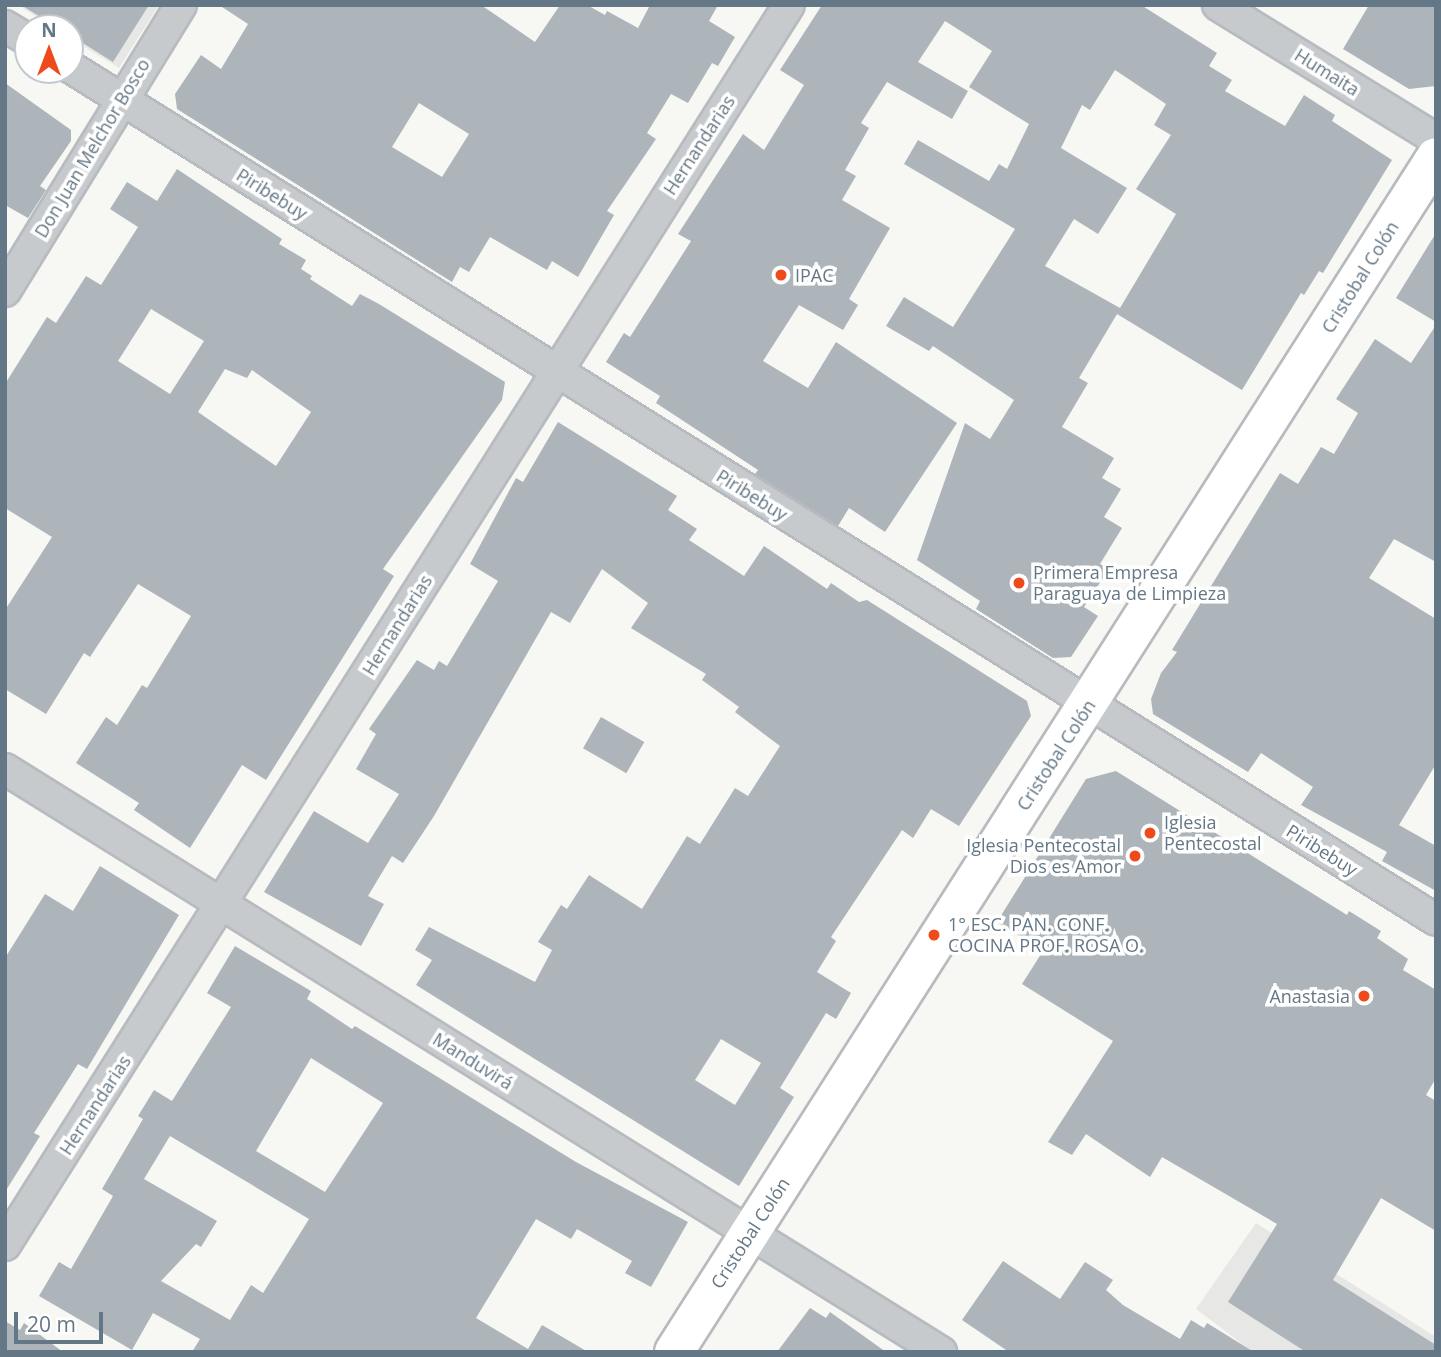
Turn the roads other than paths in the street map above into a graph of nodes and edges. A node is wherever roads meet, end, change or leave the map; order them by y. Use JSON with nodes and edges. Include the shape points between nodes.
{"nodes":[{"id":1,"x":181,"y":5,"type":"edge"},
{"id":2,"x":789,"y":5,"type":"edge"},
{"id":3,"x":1218,"y":5,"type":"edge"},
{"id":4,"x":84,"y":77,"type":"edge"},
{"id":5,"x":120,"y":100,"type":"junction"},
{"id":6,"x":1436,"y":139,"type":"edge"},
{"id":7,"x":1436,"y":157,"type":"edge"},
{"id":8,"x":5,"y":291,"type":"edge"},
{"id":9,"x":555,"y":370,"type":"junction"},
{"id":10,"x":1087,"y":705,"type":"junction"},
{"id":11,"x":5,"y":769,"type":"edge"},
{"id":12,"x":222,"y":907,"type":"junction"},
{"id":13,"x":1436,"y":920,"type":"edge"},
{"id":14,"x":751,"y":1233,"type":"junction"},
{"id":15,"x":5,"y":1245,"type":"edge"},
{"id":16,"x":674,"y":1352,"type":"edge"},
{"id":17,"x":941,"y":1352,"type":"edge"}],
"edges":[{"from":1,"to":5,"type":"street","name":"Don Juan Melchor Bosco"},
{"from":2,"to":9,"type":"street","name":"Hernandarias"},
{"from":3,"to":6,"type":"street","name":"Humaita"},
{"from":4,"to":5,"type":"street","name":"Piribebuy"},
{"from":5,"to":8,"type":"street","name":"Don Juan Melchor Bosco"},
{"from":5,"to":9,"type":"street","name":"Piribebuy"},
{"from":7,"to":10,"type":"main road","name":"Cristobal Colón"},
{"from":9,"to":10,"type":"street","name":"Piribebuy"},
{"from":9,"to":12,"type":"street","name":"Hernandarias"},
{"from":10,"to":13,"type":"street","name":"Piribebuy"},
{"from":10,"to":14,"type":"main road","name":"Cristobal Colón"},
{"from":11,"to":12,"type":"street","name":"Manduvirá"},
{"from":12,"to":14,"type":"street","name":"Manduvirá"},
{"from":12,"to":15,"type":"street","name":"Hernandarias"},
{"from":14,"to":16,"type":"main road","name":"Cristobal Colón"},
{"from":14,"to":17,"type":"street","name":"Manduvirá"}]}
